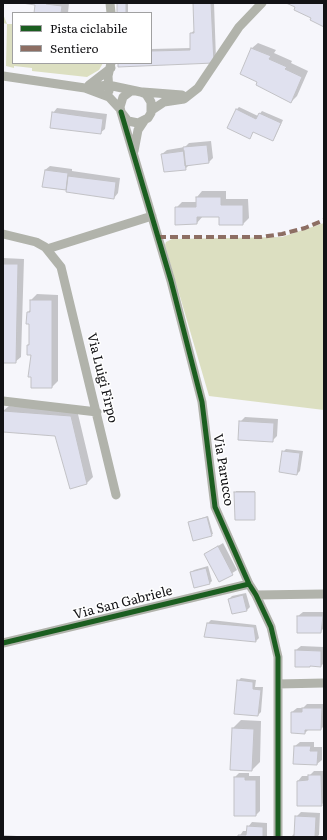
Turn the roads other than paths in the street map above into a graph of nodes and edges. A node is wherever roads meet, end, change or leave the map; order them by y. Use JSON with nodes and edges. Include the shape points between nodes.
{"nodes":[{"id":1,"x":262,"y":3,"type":"edge"},
{"id":2,"x":111,"y":65,"type":"edge"},
{"id":3,"x":3,"y":76,"type":"edge"},
{"id":4,"x":108,"y":85,"type":"junction"},
{"id":5,"x":84,"y":88,"type":"junction"},
{"id":6,"x":124,"y":88,"type":"junction"},
{"id":7,"x":198,"y":88,"type":"junction"},
{"id":8,"x":139,"y":91,"type":"junction"},
{"id":9,"x":114,"y":100,"type":"junction"},
{"id":10,"x":152,"y":110,"type":"junction"},
{"id":11,"x":121,"y":111,"type":"junction"},
{"id":12,"x":144,"y":121,"type":"junction"},
{"id":13,"x":134,"y":151,"type":"junction"},
{"id":14,"x":152,"y":216,"type":"junction"},
{"id":15,"x":3,"y":234,"type":"edge"},
{"id":16,"x":47,"y":249,"type":"junction"},
{"id":17,"x":3,"y":401,"type":"edge"},
{"id":18,"x":97,"y":412,"type":"junction"},
{"id":19,"x":116,"y":495,"type":"dead end"},
{"id":20,"x":249,"y":584,"type":"junction"},
{"id":21,"x":324,"y":594,"type":"edge"},
{"id":22,"x":256,"y":595,"type":"junction"},
{"id":23,"x":3,"y":643,"type":"edge"},
{"id":24,"x":324,"y":683,"type":"edge"},
{"id":25,"x":278,"y":684,"type":"junction"},
{"id":26,"x":278,"y":837,"type":"edge"}],
"edges":[{"from":1,"to":7,"type":"street","via":[[239,27]]},
{"from":2,"to":4,"type":"street"},
{"from":2,"to":5,"type":"street"},
{"from":2,"to":6,"type":"street","via":[[116,79]]},
{"from":3,"to":5,"type":"street"},
{"from":4,"to":5,"type":"street"},
{"from":4,"to":6,"type":"street"},
{"from":4,"to":9,"type":"street"},
{"from":5,"to":9,"type":"street"},
{"from":6,"to":8,"type":"street"},
{"from":7,"to":8,"type":"street","via":[[187,94],[178,95]]},
{"from":7,"to":10,"type":"street","via":[[184,99],[164,102]]},
{"from":8,"to":10,"type":"street","via":[[149,97]]},
{"from":8,"to":11,"type":"street","via":[[127,93],[123,97]]},
{"from":9,"to":11,"type":"street"},
{"from":10,"to":12,"type":"street"},
{"from":11,"to":12,"type":"street","via":[[124,117],[133,123]]},
{"from":11,"to":13,"type":"street","name":"Via Parucco"},
{"from":12,"to":13,"type":"street","via":[[138,130]]},
{"from":13,"to":14,"type":"street","name":"Via Parucco"},
{"from":14,"to":16,"type":"street"},
{"from":14,"to":20,"type":"street","name":"Via Parucco","via":[[202,402],[215,507]]},
{"from":15,"to":16,"type":"street","via":[[36,242]]},
{"from":16,"to":18,"type":"street","name":"Via Luigi Firpo","via":[[61,267]]},
{"from":17,"to":18,"type":"street"},
{"from":18,"to":19,"type":"street","name":"Via Luigi Firpo"},
{"from":20,"to":22,"type":"street","name":"Via Parucco"},
{"from":20,"to":23,"type":"street","name":"Via San Gabriele"},
{"from":21,"to":22,"type":"street"},
{"from":22,"to":25,"type":"street","name":"Via Parucco","via":[[271,627],[278,657]]},
{"from":24,"to":25,"type":"street"},
{"from":25,"to":26,"type":"street","name":"Via Parucco"}]}
